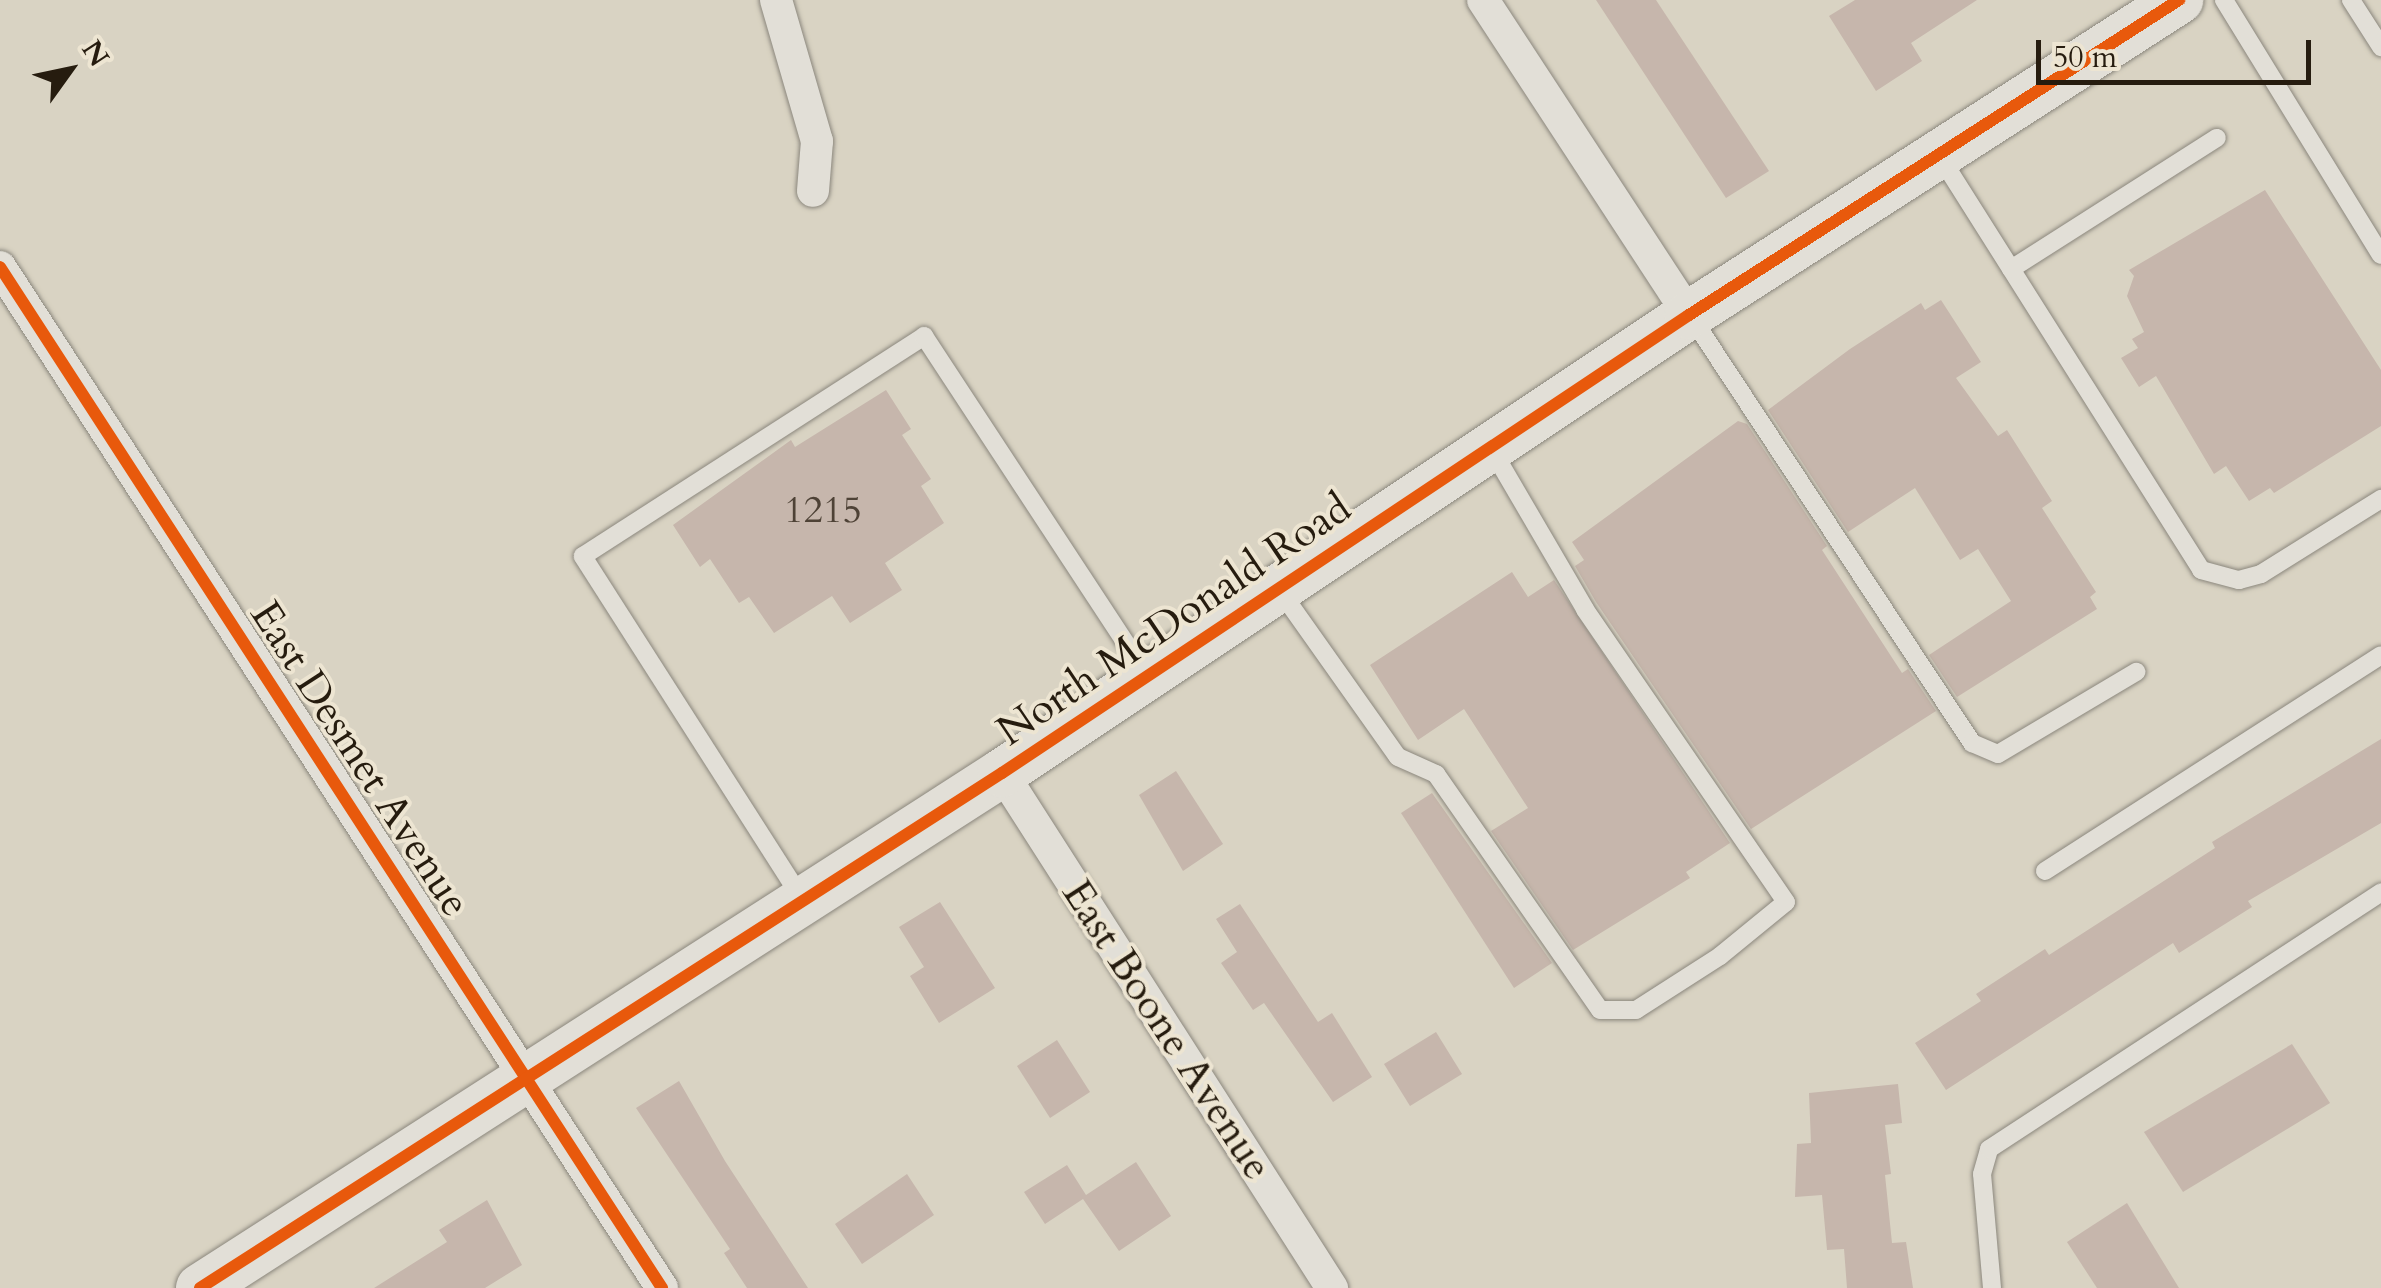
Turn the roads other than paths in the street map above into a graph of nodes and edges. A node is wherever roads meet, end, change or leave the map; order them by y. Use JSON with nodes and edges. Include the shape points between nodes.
{"nodes":[{"id":1,"x":776,"y":0,"type":"edge"},
{"id":2,"x":1483,"y":0,"type":"edge"},
{"id":3,"x":2224,"y":0,"type":"edge"},
{"id":4,"x":2350,"y":0,"type":"edge"},
{"id":5,"x":2156,"y":6,"type":"edge"},
{"id":6,"x":2381,"y":47,"type":"edge"},
{"id":7,"x":2217,"y":138,"type":"dead end"},
{"id":8,"x":1939,"y":155,"type":"junction"},
{"id":9,"x":813,"y":191,"type":"dead end"},
{"id":10,"x":2381,"y":255,"type":"edge"},
{"id":11,"x":0,"y":267,"type":"edge"},
{"id":12,"x":2011,"y":269,"type":"junction"},
{"id":13,"x":1690,"y":315,"type":"junction"},
{"id":14,"x":1490,"y":448,"type":"junction"},
{"id":15,"x":2381,"y":498,"type":"edge"},
{"id":16,"x":1278,"y":589,"type":"junction"},
{"id":17,"x":2381,"y":655,"type":"edge"},
{"id":18,"x":2136,"y":672,"type":"dead end"},
{"id":19,"x":1148,"y":676,"type":"junction"},
{"id":20,"x":1002,"y":772,"type":"junction"},
{"id":21,"x":2045,"y":872,"type":"dead end"},
{"id":22,"x":2381,"y":892,"type":"edge"},
{"id":23,"x":802,"y":899,"type":"junction"},
{"id":24,"x":526,"y":1074,"type":"junction"},
{"id":25,"x":200,"y":1288,"type":"edge"},
{"id":26,"x":662,"y":1288,"type":"edge"},
{"id":27,"x":1332,"y":1288,"type":"edge"},
{"id":28,"x":1992,"y":1288,"type":"edge"}],
"edges":[{"from":1,"to":9,"type":"street","via":[[817,141]]},
{"from":2,"to":13,"type":"street"},
{"from":3,"to":10,"type":"lane"},
{"from":4,"to":6,"type":"lane"},
{"from":5,"to":8,"type":"street","name":"North McDonald Road"},
{"from":7,"to":12,"type":"lane"},
{"from":8,"to":12,"type":"lane"},
{"from":8,"to":13,"type":"street","name":"North McDonald Road"},
{"from":11,"to":24,"type":"street","name":"East Desmet Avenue"},
{"from":12,"to":15,"type":"lane","via":[[2201,570],[2239,580],[2261,574]]},
{"from":13,"to":14,"type":"street","name":"North McDonald Road"},
{"from":13,"to":18,"type":"lane","via":[[1972,743],[1998,754]]},
{"from":14,"to":16,"type":"street","name":"North McDonald Road"},
{"from":14,"to":16,"type":"lane","via":[[1584,609],[1786,902],[1720,956],[1636,1010],[1600,1010],[1436,774],[1398,757]]},
{"from":16,"to":19,"type":"street","name":"North McDonald Road"},
{"from":17,"to":21,"type":"lane"},
{"from":19,"to":20,"type":"street","name":"North McDonald Road"},
{"from":19,"to":23,"type":"lane","via":[[924,336],[583,556]]},
{"from":20,"to":23,"type":"street","name":"North McDonald Road"},
{"from":20,"to":27,"type":"street","name":"East Boone Avenue"},
{"from":22,"to":28,"type":"lane","via":[[1989,1149],[1982,1174]]},
{"from":23,"to":24,"type":"street","name":"North McDonald Road"},
{"from":24,"to":25,"type":"street","name":"North McDonald Road"},
{"from":24,"to":26,"type":"street","name":"East Desmet Avenue"}]}
